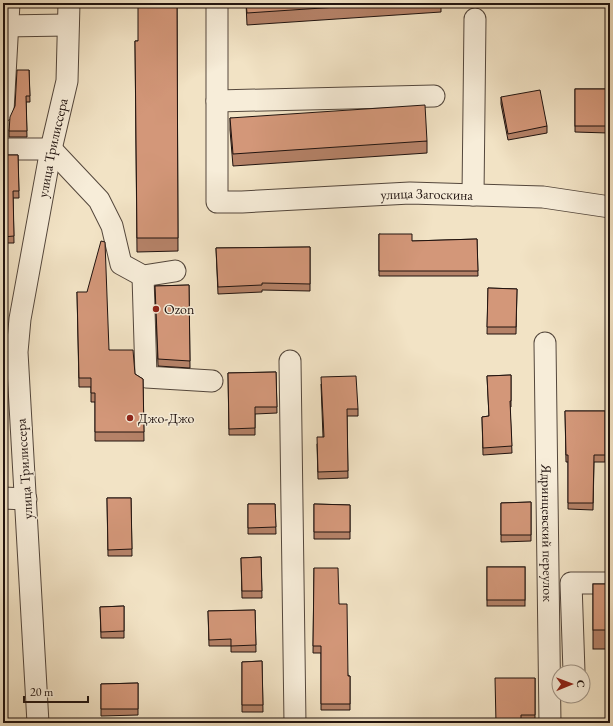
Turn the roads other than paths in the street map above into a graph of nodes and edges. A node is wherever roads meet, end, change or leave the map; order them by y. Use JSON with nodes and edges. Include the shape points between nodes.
{"nodes":[{"id":1,"x":9,"y":3,"type":"edge"},
{"id":2,"x":69,"y":3,"type":"edge"},
{"id":3,"x":217,"y":3,"type":"edge"},
{"id":4,"x":475,"y":19,"type":"dead end"},
{"id":5,"x":68,"y":25,"type":"junction"},
{"id":6,"x":6,"y":26,"type":"edge"},
{"id":7,"x":434,"y":96,"type":"dead end"},
{"id":8,"x":217,"y":101,"type":"junction"},
{"id":9,"x":3,"y":111,"type":"edge"},
{"id":10,"x":3,"y":149,"type":"edge"},
{"id":11,"x":51,"y":149,"type":"junction"},
{"id":12,"x":473,"y":195,"type":"junction"},
{"id":13,"x":610,"y":208,"type":"edge"},
{"id":14,"x":175,"y":271,"type":"dead end"},
{"id":15,"x":143,"y":276,"type":"junction"},
{"id":16,"x":545,"y":342,"type":"dead end"},
{"id":17,"x":290,"y":361,"type":"dead end"},
{"id":18,"x":212,"y":381,"type":"dead end"},
{"id":19,"x":3,"y":498,"type":"edge"},
{"id":20,"x":26,"y":499,"type":"junction"},
{"id":21,"x":610,"y":583,"type":"edge"},
{"id":22,"x":574,"y":664,"type":"edge"},
{"id":23,"x":38,"y":723,"type":"edge"},
{"id":24,"x":296,"y":723,"type":"edge"},
{"id":25,"x":550,"y":723,"type":"edge"}],
"edges":[{"from":1,"to":6,"type":"street"},
{"from":2,"to":5,"type":"street","name":"улица Трилиссера"},
{"from":3,"to":8,"type":"street"},
{"from":4,"to":12,"type":"street"},
{"from":5,"to":6,"type":"street"},
{"from":5,"to":11,"type":"street","name":"улица Трилиссера","via":[[67,80]]},
{"from":6,"to":9,"type":"street"},
{"from":7,"to":8,"type":"street"},
{"from":8,"to":12,"type":"street","name":"улица Загоскина","via":[[217,202],[410,193]]},
{"from":10,"to":11,"type":"street"},
{"from":11,"to":15,"type":"street","via":[[99,200],[112,226],[121,264]]},
{"from":11,"to":20,"type":"street","name":"улица Трилиссера","via":[[20,319],[17,352]]},
{"from":12,"to":13,"type":"street","name":"улица Загоскина","via":[[543,197]]},
{"from":14,"to":15,"type":"street"},
{"from":15,"to":18,"type":"street","via":[[146,377]]},
{"from":16,"to":25,"type":"street","name":"Ядринцевский переулок"},
{"from":17,"to":24,"type":"street"},
{"from":19,"to":20,"type":"street"},
{"from":20,"to":23,"type":"street","name":"улица Трилиссера"},
{"from":21,"to":22,"type":"street","via":[[571,583]]}]}
